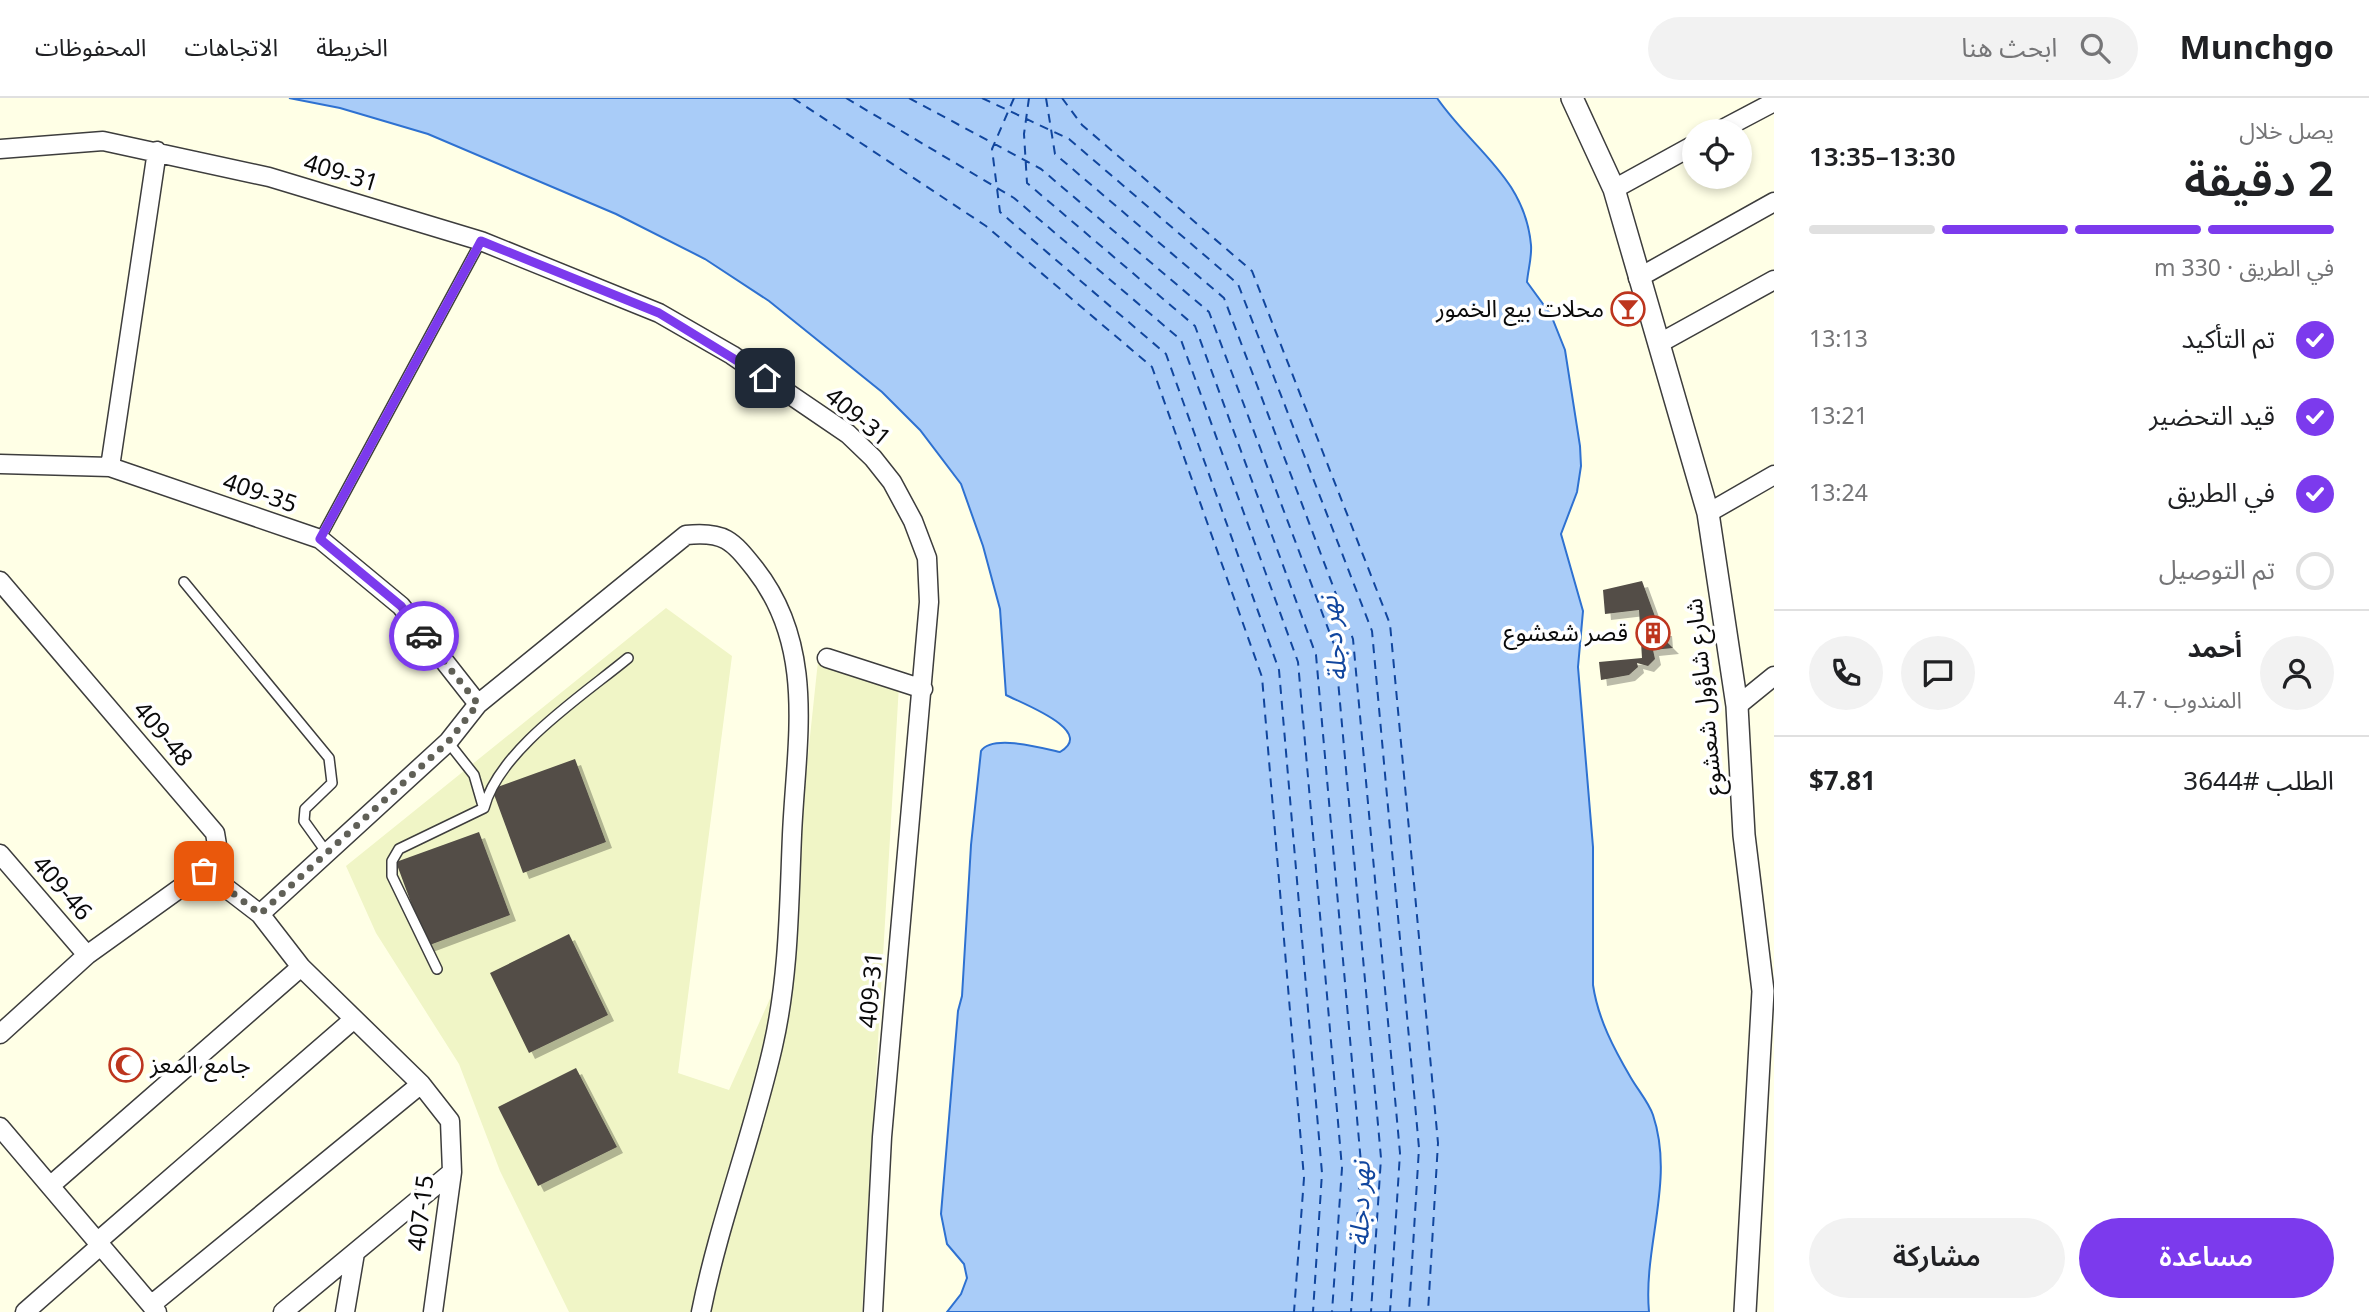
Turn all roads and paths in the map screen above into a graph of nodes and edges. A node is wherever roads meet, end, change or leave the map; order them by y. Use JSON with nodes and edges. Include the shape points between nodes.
{"nodes":[{"id":1,"x":1572,"y":98,"type":"edge"},
{"id":2,"x":1774,"y":102,"type":"edge"},
{"id":3,"x":1742,"y":119,"type":"edge"},
{"id":4,"x":0,"y":149,"type":"edge"},
{"id":5,"x":157,"y":151,"type":"junction"},
{"id":6,"x":1682,"y":151,"type":"edge"},
{"id":7,"x":1614,"y":188,"type":"junction"},
{"id":8,"x":1774,"y":202,"type":"edge"},
{"id":9,"x":481,"y":241,"type":"junction"},
{"id":10,"x":1638,"y":278,"type":"junction"},
{"id":11,"x":1774,"y":280,"type":"edge"},
{"id":12,"x":1658,"y":344,"type":"junction"},
{"id":13,"x":0,"y":464,"type":"edge"},
{"id":14,"x":110,"y":467,"type":"junction"},
{"id":15,"x":1774,"y":475,"type":"edge"},
{"id":16,"x":1708,"y":513,"type":"junction"},
{"id":17,"x":320,"y":539,"type":"junction"},
{"id":18,"x":0,"y":581,"type":"edge"},
{"id":19,"x":184,"y":582,"type":"dead end"},
{"id":20,"x":628,"y":658,"type":"dead end"},
{"id":21,"x":827,"y":658,"type":"dead end"},
{"id":22,"x":1774,"y":676,"type":"edge"},
{"id":23,"x":923,"y":689,"type":"junction"},
{"id":24,"x":478,"y":704,"type":"junction"},
{"id":25,"x":1737,"y":706,"type":"junction"},
{"id":26,"x":448,"y":742,"type":"junction"},
{"id":27,"x":484,"y":808,"type":"junction"},
{"id":28,"x":327,"y":853,"type":"junction"},
{"id":29,"x":0,"y":854,"type":"edge"},
{"id":30,"x":204,"y":871,"type":"junction"},
{"id":31,"x":260,"y":914,"type":"junction"},
{"id":32,"x":87,"y":955,"type":"junction"},
{"id":33,"x":301,"y":967,"type":"junction"},
{"id":34,"x":437,"y":969,"type":"dead end"},
{"id":35,"x":354,"y":1019,"type":"junction"},
{"id":36,"x":0,"y":1034,"type":"edge"},
{"id":37,"x":421,"y":1084,"type":"junction"},
{"id":38,"x":0,"y":1127,"type":"edge"},
{"id":39,"x":452,"y":1172,"type":"junction"},
{"id":40,"x":50,"y":1186,"type":"junction"},
{"id":41,"x":99,"y":1244,"type":"junction"},
{"id":42,"x":355,"y":1253,"type":"junction"},
{"id":43,"x":154,"y":1308,"type":"edge"},
{"id":44,"x":25,"y":1312,"type":"edge"},
{"id":45,"x":283,"y":1312,"type":"edge"},
{"id":46,"x":345,"y":1312,"type":"edge"},
{"id":47,"x":433,"y":1312,"type":"edge"},
{"id":48,"x":701,"y":1312,"type":"edge"},
{"id":49,"x":873,"y":1312,"type":"edge"},
{"id":50,"x":1745,"y":1312,"type":"edge"}],
"edges":[{"from":1,"to":7,"type":"street","name":"شارع شاؤول شعشوع"},
{"from":2,"to":3,"type":"street"},
{"from":4,"to":5,"type":"street","name":"409-31","via":[[103,141]]},
{"from":5,"to":9,"type":"street","name":"409-31","via":[[270,177]]},
{"from":5,"to":14,"type":"street"},
{"from":6,"to":7,"type":"street"},
{"from":7,"to":10,"type":"street","name":"شارع شاؤول شعشوع"},
{"from":8,"to":10,"type":"street"},
{"from":9,"to":17,"type":"lane"},
{"from":9,"to":23,"type":"street","name":"409-31","via":[[659,313],[732,355],[848,434],[873,458],[892,482],[927,558]]},
{"from":10,"to":12,"type":"street","name":"شارع شاؤول شعشوع"},
{"from":11,"to":12,"type":"street"},
{"from":12,"to":16,"type":"street","name":"شارع شاؤول شعشوع"},
{"from":13,"to":14,"type":"street","name":"409-35"},
{"from":14,"to":17,"type":"street","name":"409-35"},
{"from":15,"to":16,"type":"street"},
{"from":16,"to":25,"type":"street","name":"شارع شاؤول شعشوع"},
{"from":17,"to":24,"type":"street","name":"409-35","via":[[401,606]]},
{"from":18,"to":30,"type":"street","name":"409-48","via":[[215,833],[218,851]]},
{"from":19,"to":28,"type":"lane","via":[[329,758],[332,783],[305,809],[304,821]]},
{"from":20,"to":27,"type":"lane","via":[[516,752],[489,788]]},
{"from":21,"to":23,"type":"street"},
{"from":22,"to":25,"type":"street"},
{"from":23,"to":49,"type":"street","name":"409-31","via":[[882,1136]]},
{"from":24,"to":26,"type":"street"},
{"from":24,"to":48,"type":"street","via":[[685,535],[709,533],[734,541],[782,610],[794,648],[799,731],[786,963],[773,1045]]},
{"from":25,"to":50,"type":"street","name":"شارع شاؤول شعشوع","via":[[1744,835],[1763,991]]},
{"from":26,"to":27,"type":"lane","via":[[474,775]]},
{"from":26,"to":28,"type":"street"},
{"from":27,"to":34,"type":"lane","via":[[399,849],[393,861],[391,876]]},
{"from":28,"to":31,"type":"street"},
{"from":29,"to":32,"type":"street","name":"409-46"},
{"from":30,"to":31,"type":"street"},
{"from":30,"to":32,"type":"street"},
{"from":31,"to":33,"type":"street"},
{"from":32,"to":36,"type":"street"},
{"from":33,"to":35,"type":"street"},
{"from":33,"to":40,"type":"street"},
{"from":35,"to":37,"type":"street"},
{"from":35,"to":41,"type":"street"},
{"from":37,"to":39,"type":"street","name":"407-15","via":[[450,1121]]},
{"from":37,"to":43,"type":"street"},
{"from":38,"to":40,"type":"street"},
{"from":39,"to":42,"type":"street"},
{"from":39,"to":47,"type":"street","name":"407-15"},
{"from":40,"to":41,"type":"street"},
{"from":41,"to":43,"type":"street"},
{"from":41,"to":44,"type":"street"},
{"from":42,"to":45,"type":"street"},
{"from":42,"to":46,"type":"street"}]}
